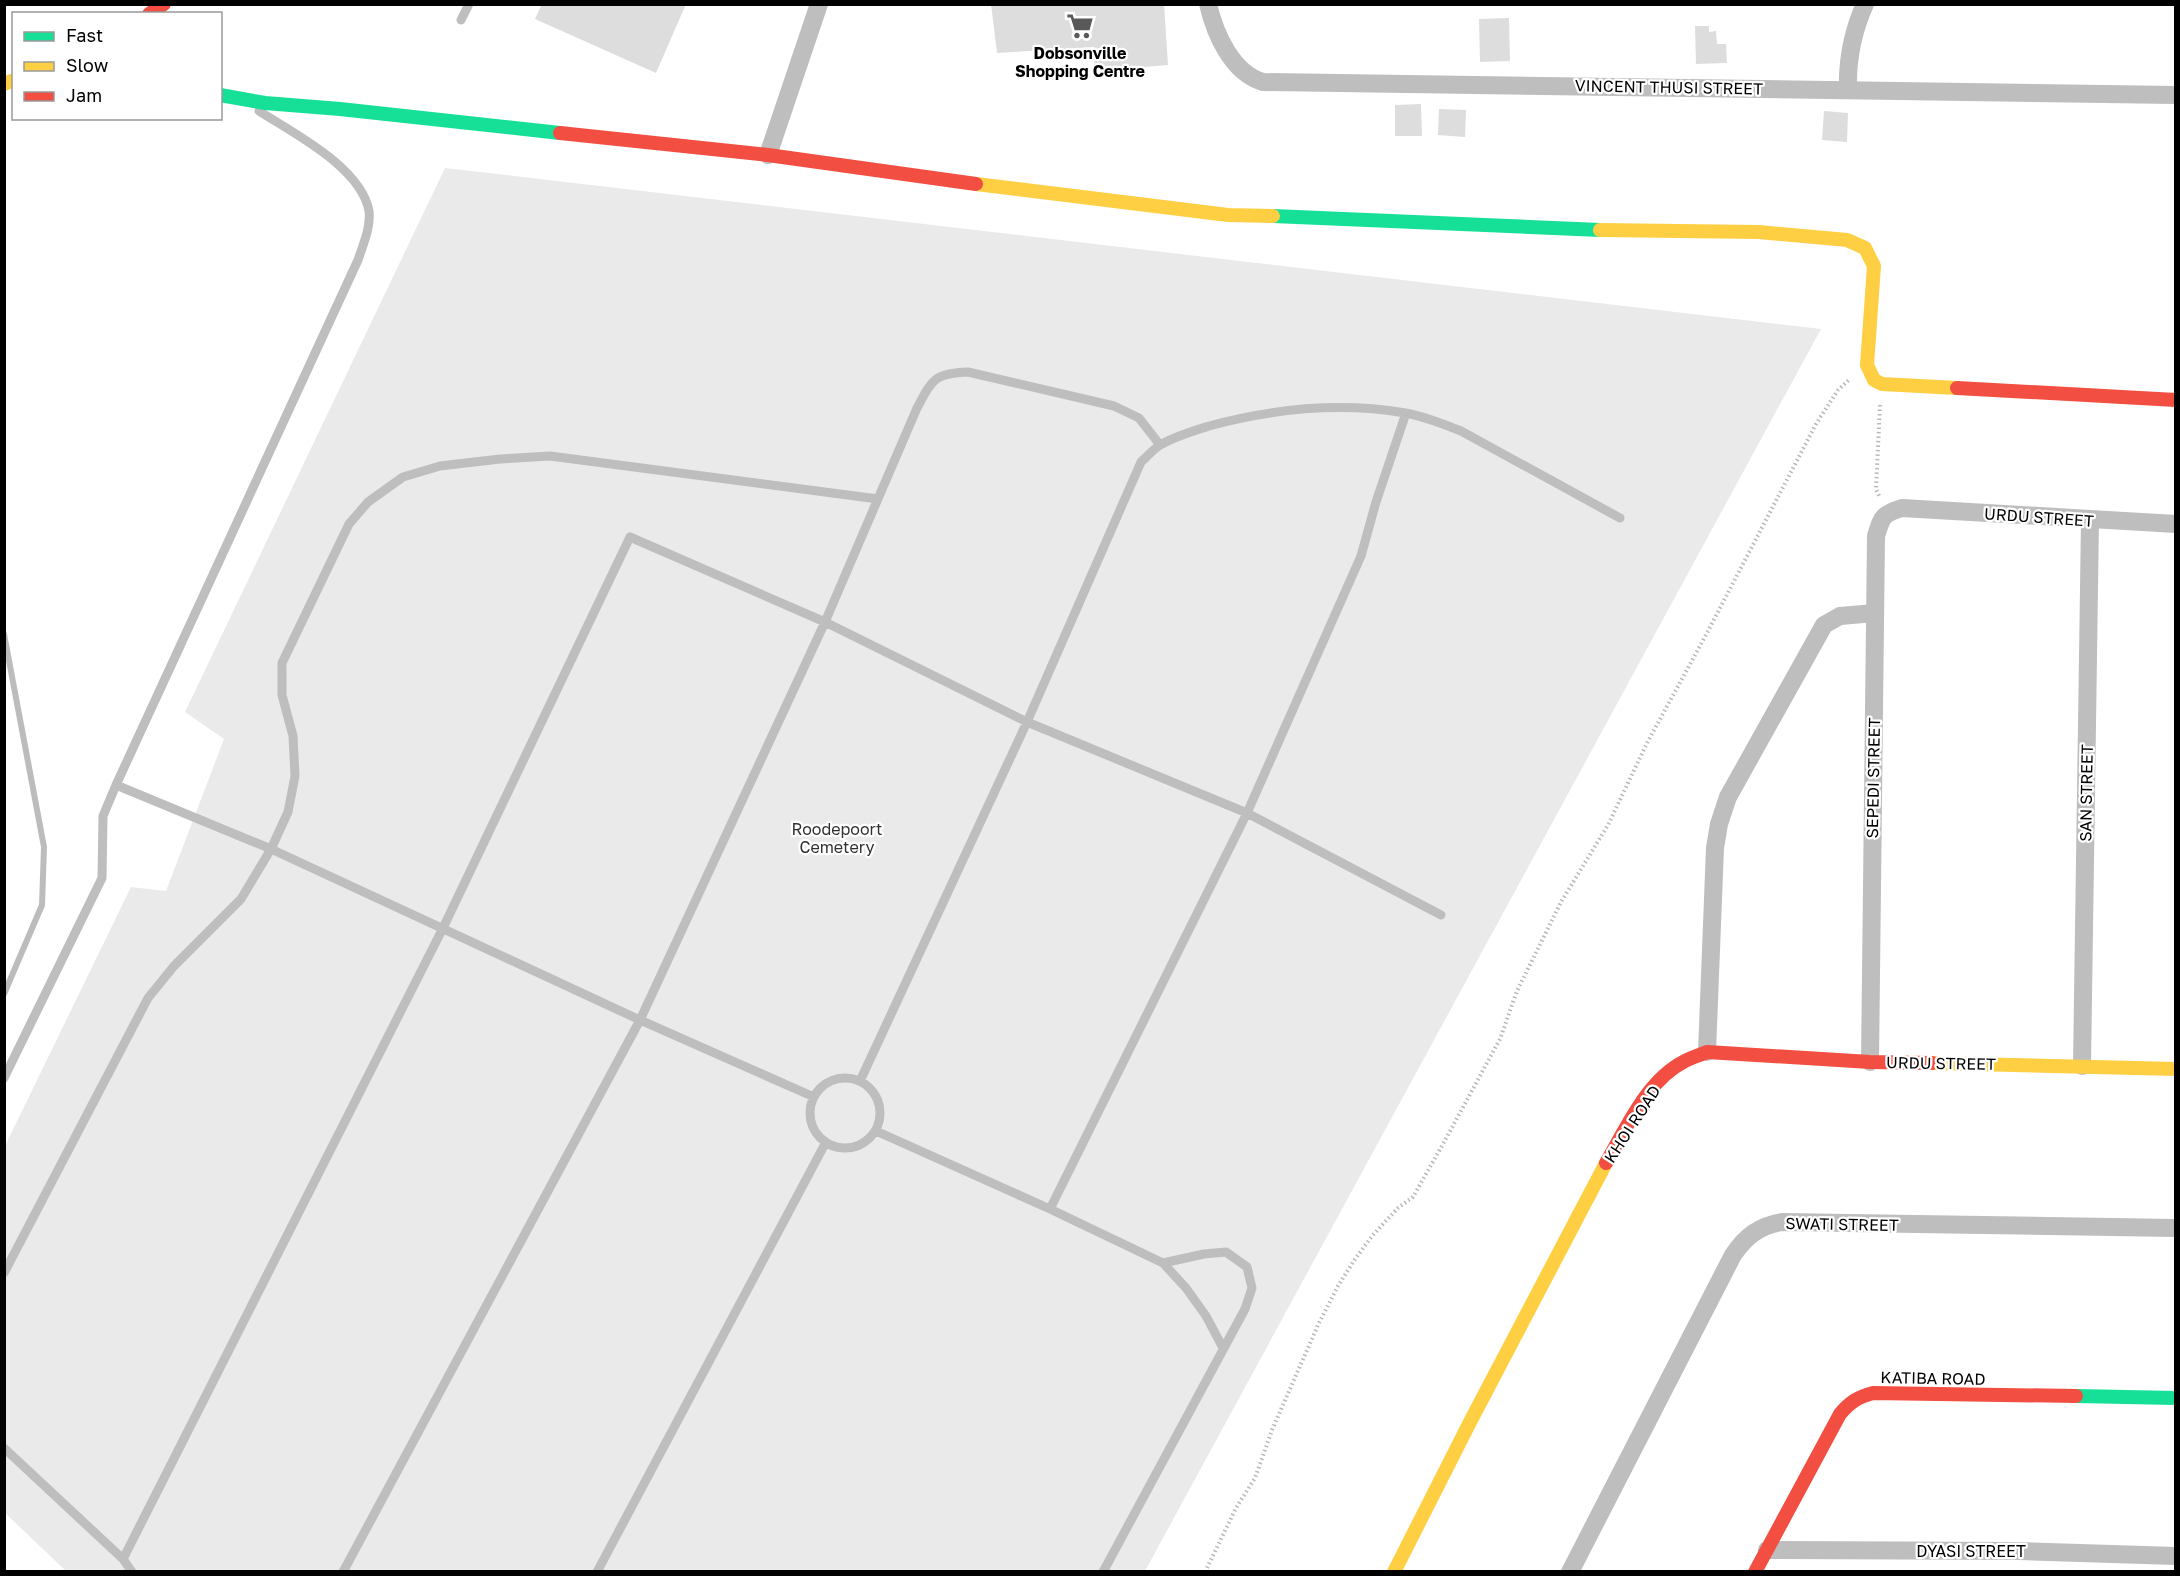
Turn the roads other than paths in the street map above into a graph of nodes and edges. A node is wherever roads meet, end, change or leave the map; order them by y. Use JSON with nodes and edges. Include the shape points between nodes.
{"nodes":[{"id":1,"x":469,"y":4,"type":"edge"},
{"id":2,"x":819,"y":4,"type":"edge"},
{"id":3,"x":1208,"y":4,"type":"edge"},
{"id":4,"x":1865,"y":4,"type":"edge"},
{"id":5,"x":461,"y":20,"type":"dead end"},
{"id":6,"x":1848,"y":90,"type":"junction"},
{"id":7,"x":222,"y":95,"type":"edge"},
{"id":8,"x":2175,"y":95,"type":"edge"},
{"id":9,"x":245,"y":101,"type":"junction"},
{"id":10,"x":768,"y":155,"type":"junction"},
{"id":11,"x":2175,"y":400,"type":"edge"},
{"id":12,"x":1406,"y":413,"type":"junction"},
{"id":13,"x":1160,"y":445,"type":"junction"},
{"id":14,"x":878,"y":499,"type":"junction"},
{"id":15,"x":1894,"y":510,"type":"joint"},
{"id":16,"x":1620,"y":518,"type":"dead end"},
{"id":17,"x":2090,"y":520,"type":"junction"},
{"id":18,"x":2175,"y":524,"type":"edge"},
{"id":19,"x":1875,"y":613,"type":"junction"},
{"id":20,"x":825,"y":622,"type":"junction"},
{"id":21,"x":1027,"y":722,"type":"junction"},
{"id":22,"x":116,"y":785,"type":"junction"},
{"id":23,"x":1247,"y":813,"type":"junction"},
{"id":24,"x":271,"y":849,"type":"junction"},
{"id":25,"x":1441,"y":915,"type":"dead end"},
{"id":26,"x":443,"y":928,"type":"junction"},
{"id":27,"x":640,"y":1020,"type":"junction"},
{"id":28,"x":1707,"y":1052,"type":"junction"},
{"id":29,"x":1870,"y":1062,"type":"junction"},
{"id":30,"x":2082,"y":1066,"type":"junction"},
{"id":31,"x":2175,"y":1069,"type":"edge"},
{"id":32,"x":4,"y":1078,"type":"edge"},
{"id":33,"x":860,"y":1081,"type":"junction"},
{"id":34,"x":814,"y":1097,"type":"junction"},
{"id":35,"x":876,"y":1131,"type":"junction"},
{"id":36,"x":826,"y":1142,"type":"junction"},
{"id":37,"x":1050,"y":1209,"type":"junction"},
{"id":38,"x":2175,"y":1228,"type":"edge"},
{"id":39,"x":1163,"y":1263,"type":"junction"},
{"id":40,"x":4,"y":1273,"type":"edge"},
{"id":41,"x":1223,"y":1348,"type":"junction"},
{"id":42,"x":2175,"y":1398,"type":"edge"},
{"id":43,"x":4,"y":1448,"type":"edge"},
{"id":44,"x":1767,"y":1550,"type":"junction"},
{"id":45,"x":2175,"y":1556,"type":"edge"},
{"id":46,"x":123,"y":1559,"type":"junction"},
{"id":47,"x":132,"y":1572,"type":"edge"},
{"id":48,"x":344,"y":1572,"type":"edge"},
{"id":49,"x":597,"y":1572,"type":"edge"},
{"id":50,"x":1103,"y":1572,"type":"edge"},
{"id":51,"x":1394,"y":1572,"type":"edge"},
{"id":52,"x":1570,"y":1572,"type":"edge"},
{"id":53,"x":1755,"y":1572,"type":"edge"}],
"edges":[{"from":1,"to":5,"type":"lane"},
{"from":2,"to":10,"type":"street"},
{"from":3,"to":6,"type":"street","name":"VINCENT THUSI STREET","via":[[1231,59],[1239,69],[1263,82]]},
{"from":4,"to":6,"type":"street","via":[[1850,44]]},
{"from":6,"to":8,"type":"street","name":"VINCENT THUSI STREET"},
{"from":7,"to":9,"type":"street"},
{"from":9,"to":10,"type":"street"},
{"from":9,"to":22,"type":"lane","via":[[348,173],[361,190],[369,211],[368,232],[349,281]]},
{"from":10,"to":11,"type":"street","via":[[1228,215],[1614,231],[1760,232],[1847,240],[1864,248],[1874,266],[1867,365],[1874,380],[1882,384]]},
{"from":12,"to":13,"type":"lane","via":[[1310,408],[1218,424]]},
{"from":12,"to":16,"type":"lane","via":[[1461,431]]},
{"from":12,"to":23,"type":"lane","via":[[1361,556]]},
{"from":13,"to":14,"type":"lane","via":[[1139,418],[1114,406],[968,372],[946,373],[930,385],[917,408]]},
{"from":13,"to":21,"type":"lane","via":[[1141,462]]},
{"from":14,"to":20,"type":"lane"},
{"from":14,"to":24,"type":"lane","via":[[550,456],[440,466],[403,477],[368,502],[349,524],[282,663],[282,695],[293,736],[296,776],[288,812]]},
{"from":15,"to":17,"type":"street","name":"URDU STREET"},
{"from":15,"to":19,"type":"street","name":"SEPEDI STREET","via":[[1881,522],[1876,536]]},
{"from":17,"to":18,"type":"street","name":"URDU STREET"},
{"from":17,"to":30,"type":"street","name":"SAN STREET"},
{"from":19,"to":28,"type":"street","via":[[1840,616],[1824,624],[1728,797],[1715,848]]},
{"from":19,"to":29,"type":"street","name":"SEPEDI STREET"},
{"from":20,"to":21,"type":"lane"},
{"from":20,"to":26,"type":"lane","via":[[630,537]]},
{"from":20,"to":27,"type":"lane"},
{"from":21,"to":23,"type":"lane"},
{"from":21,"to":33,"type":"lane"},
{"from":22,"to":24,"type":"lane"},
{"from":22,"to":32,"type":"lane","via":[[104,816],[102,878]]},
{"from":23,"to":25,"type":"lane"},
{"from":23,"to":37,"type":"lane"},
{"from":24,"to":26,"type":"lane"},
{"from":24,"to":40,"type":"lane","via":[[241,898],[148,998]]},
{"from":26,"to":27,"type":"lane"},
{"from":26,"to":46,"type":"lane"},
{"from":27,"to":34,"type":"lane"},
{"from":27,"to":48,"type":"lane"},
{"from":28,"to":29,"type":"street","name":"URDU STREET"},
{"from":28,"to":51,"type":"street","name":"KHOI ROAD","via":[[1684,1061],[1667,1074],[1648,1092],[1629,1123]]},
{"from":29,"to":30,"type":"street","name":"URDU STREET"},
{"from":30,"to":31,"type":"street","name":"URDU STREET"},
{"from":33,"to":34,"type":"lane","via":[[829,1081]]},
{"from":33,"to":35,"type":"lane","via":[[877,1097],[880,1120]]},
{"from":34,"to":36,"type":"lane","via":[[810,1117]]},
{"from":35,"to":36,"type":"lane","via":[[869,1139],[848,1148]]},
{"from":35,"to":37,"type":"lane"},
{"from":36,"to":49,"type":"lane"},
{"from":37,"to":39,"type":"lane"},
{"from":38,"to":52,"type":"street","name":"SWATI STREET","via":[[1782,1222],[1761,1227],[1733,1255]]},
{"from":39,"to":41,"type":"lane","via":[[1206,1316]]},
{"from":39,"to":41,"type":"lane","via":[[1226,1252],[1247,1267],[1252,1288]]},
{"from":41,"to":50,"type":"lane"},
{"from":42,"to":44,"type":"street","name":"KATIBA ROAD","via":[[1873,1394],[1858,1397],[1834,1423]]},
{"from":43,"to":46,"type":"lane"},
{"from":44,"to":45,"type":"street","name":"DYASI STREET"},
{"from":44,"to":53,"type":"street","name":"KATIBA ROAD"},
{"from":46,"to":47,"type":"lane"}]}
